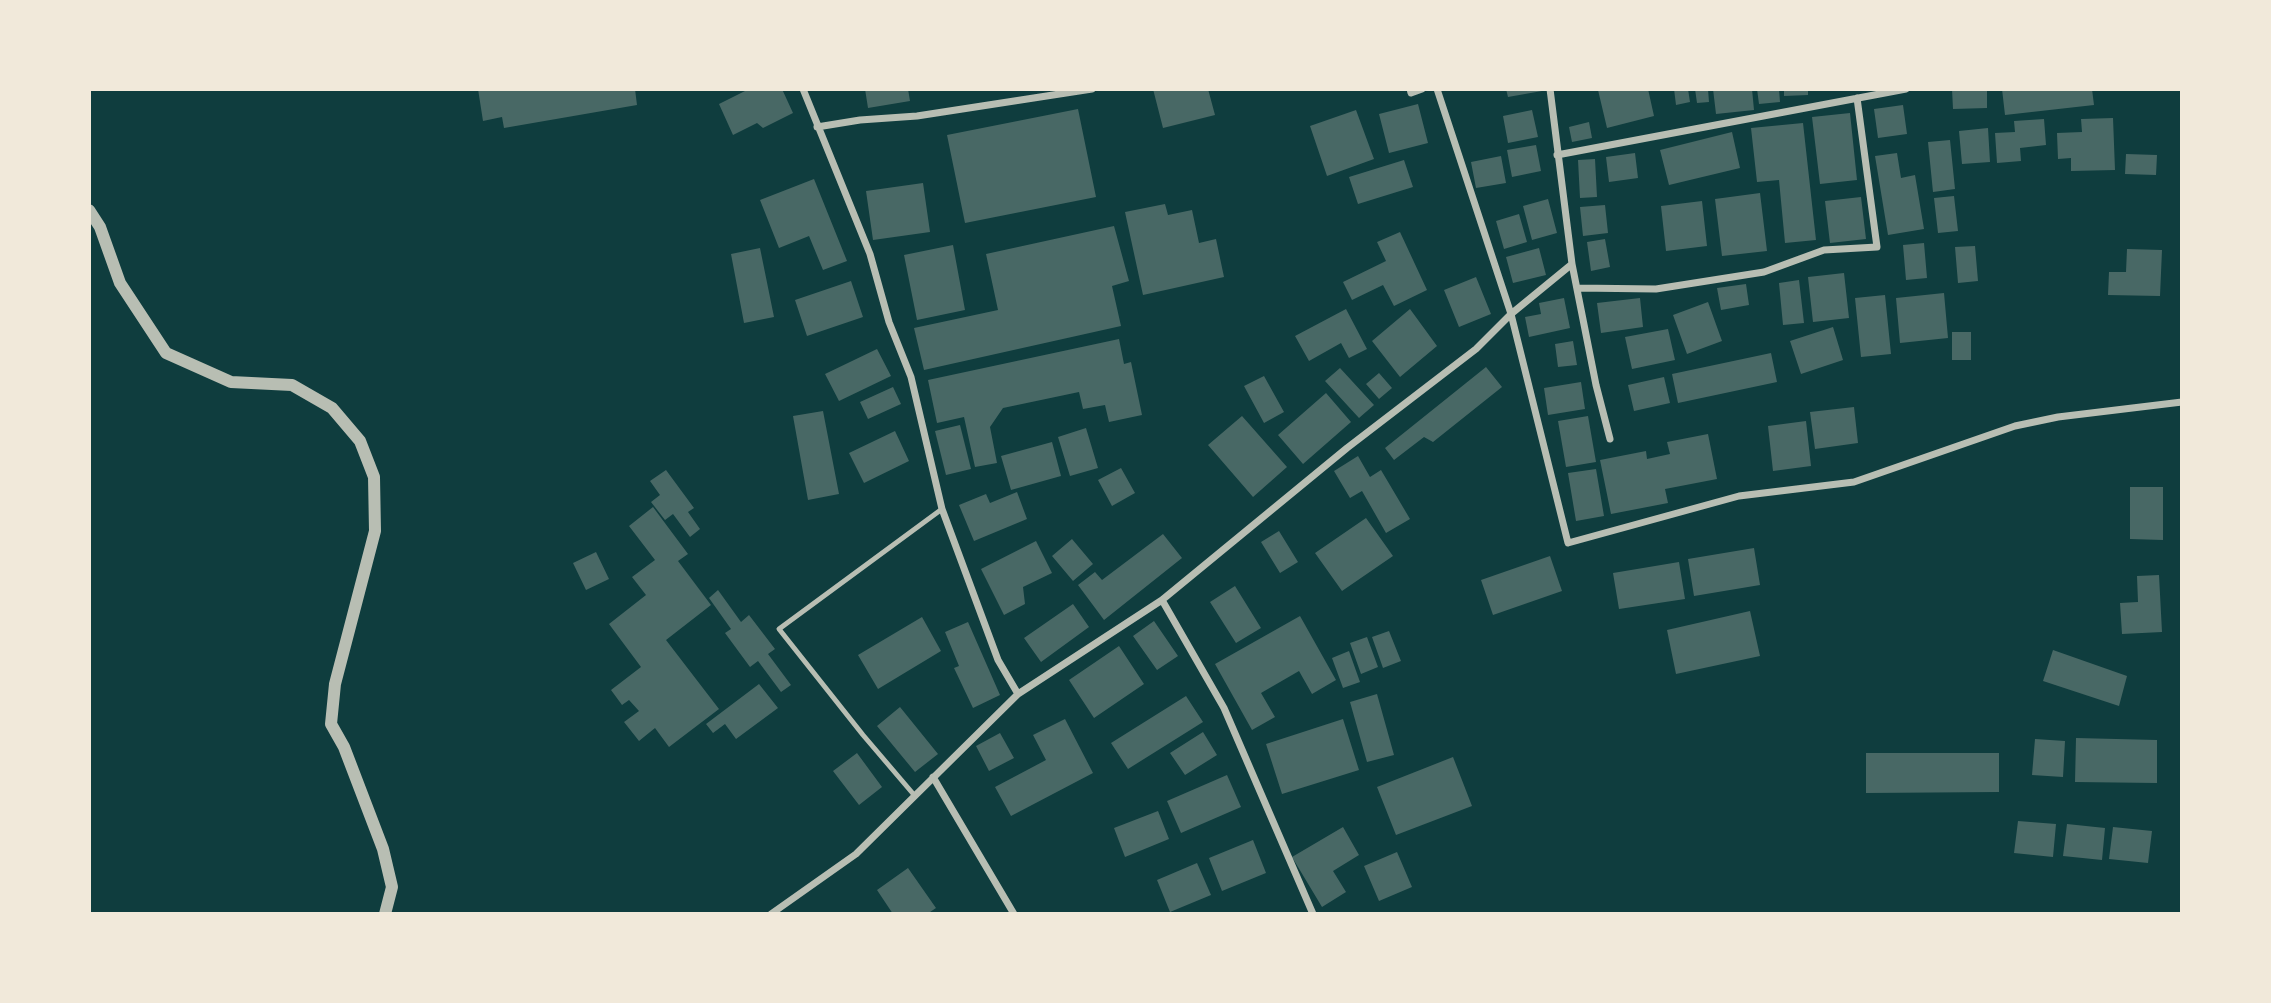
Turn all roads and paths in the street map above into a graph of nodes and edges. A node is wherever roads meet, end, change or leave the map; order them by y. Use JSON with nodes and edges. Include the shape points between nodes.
{"nodes":[{"id":1,"x":803,"y":89,"type":"edge"},
{"id":2,"x":1093,"y":89,"type":"edge"},
{"id":3,"x":1410,"y":89,"type":"edge"},
{"id":4,"x":1422,"y":89,"type":"edge"},
{"id":5,"x":1437,"y":89,"type":"edge"},
{"id":6,"x":1550,"y":89,"type":"edge"},
{"id":7,"x":1906,"y":89,"type":"edge"},
{"id":8,"x":1857,"y":98,"type":"junction"},
{"id":9,"x":817,"y":127,"type":"junction"},
{"id":10,"x":1557,"y":155,"type":"junction"},
{"id":11,"x":89,"y":210,"type":"edge"},
{"id":12,"x":1572,"y":264,"type":"junction"},
{"id":13,"x":1577,"y":288,"type":"junction"},
{"id":14,"x":1511,"y":314,"type":"junction"},
{"id":15,"x":2182,"y":402,"type":"edge"},
{"id":16,"x":1610,"y":439,"type":"dead end"},
{"id":17,"x":942,"y":509,"type":"junction"},
{"id":18,"x":1162,"y":600,"type":"junction"},
{"id":19,"x":1018,"y":694,"type":"junction"},
{"id":20,"x":933,"y":777,"type":"junction"},
{"id":21,"x":915,"y":796,"type":"junction"},
{"id":22,"x":385,"y":914,"type":"edge"},
{"id":23,"x":771,"y":914,"type":"edge"},
{"id":24,"x":1014,"y":914,"type":"edge"},
{"id":25,"x":1313,"y":914,"type":"edge"}],
"edges":[{"from":1,"to":9,"type":"street"},
{"from":2,"to":9,"type":"street"},
{"from":3,"to":4,"type":"street","via":[[1411,93]]},
{"from":5,"to":14,"type":"street"},
{"from":6,"to":10,"type":"street"},
{"from":7,"to":8,"type":"street"},
{"from":8,"to":10,"type":"street"},
{"from":8,"to":13,"type":"street","via":[[1877,247],[1824,250],[1764,272],[1656,289]]},
{"from":9,"to":17,"type":"street","via":[[870,254],[911,377]]},
{"from":10,"to":12,"type":"street"},
{"from":11,"to":22,"type":"street","via":[[120,282],[166,353],[230,382],[292,385],[332,408],[360,440],[374,477],[375,531],[335,684],[331,724],[383,849],[391,887]]},
{"from":12,"to":13,"type":"street"},
{"from":12,"to":14,"type":"street"},
{"from":13,"to":16,"type":"street"},
{"from":14,"to":15,"type":"street","via":[[1567,543],[1740,496],[1854,482],[2015,426]]},
{"from":14,"to":18,"type":"street","via":[[1476,349]]},
{"from":17,"to":19,"type":"street","via":[[998,660]]},
{"from":17,"to":21,"type":"lane","via":[[779,629]]},
{"from":18,"to":19,"type":"street"},
{"from":18,"to":25,"type":"street","via":[[1224,708]]},
{"from":19,"to":20,"type":"street"},
{"from":20,"to":21,"type":"street"},
{"from":20,"to":24,"type":"street"},
{"from":21,"to":23,"type":"street","via":[[856,854]]}]}
